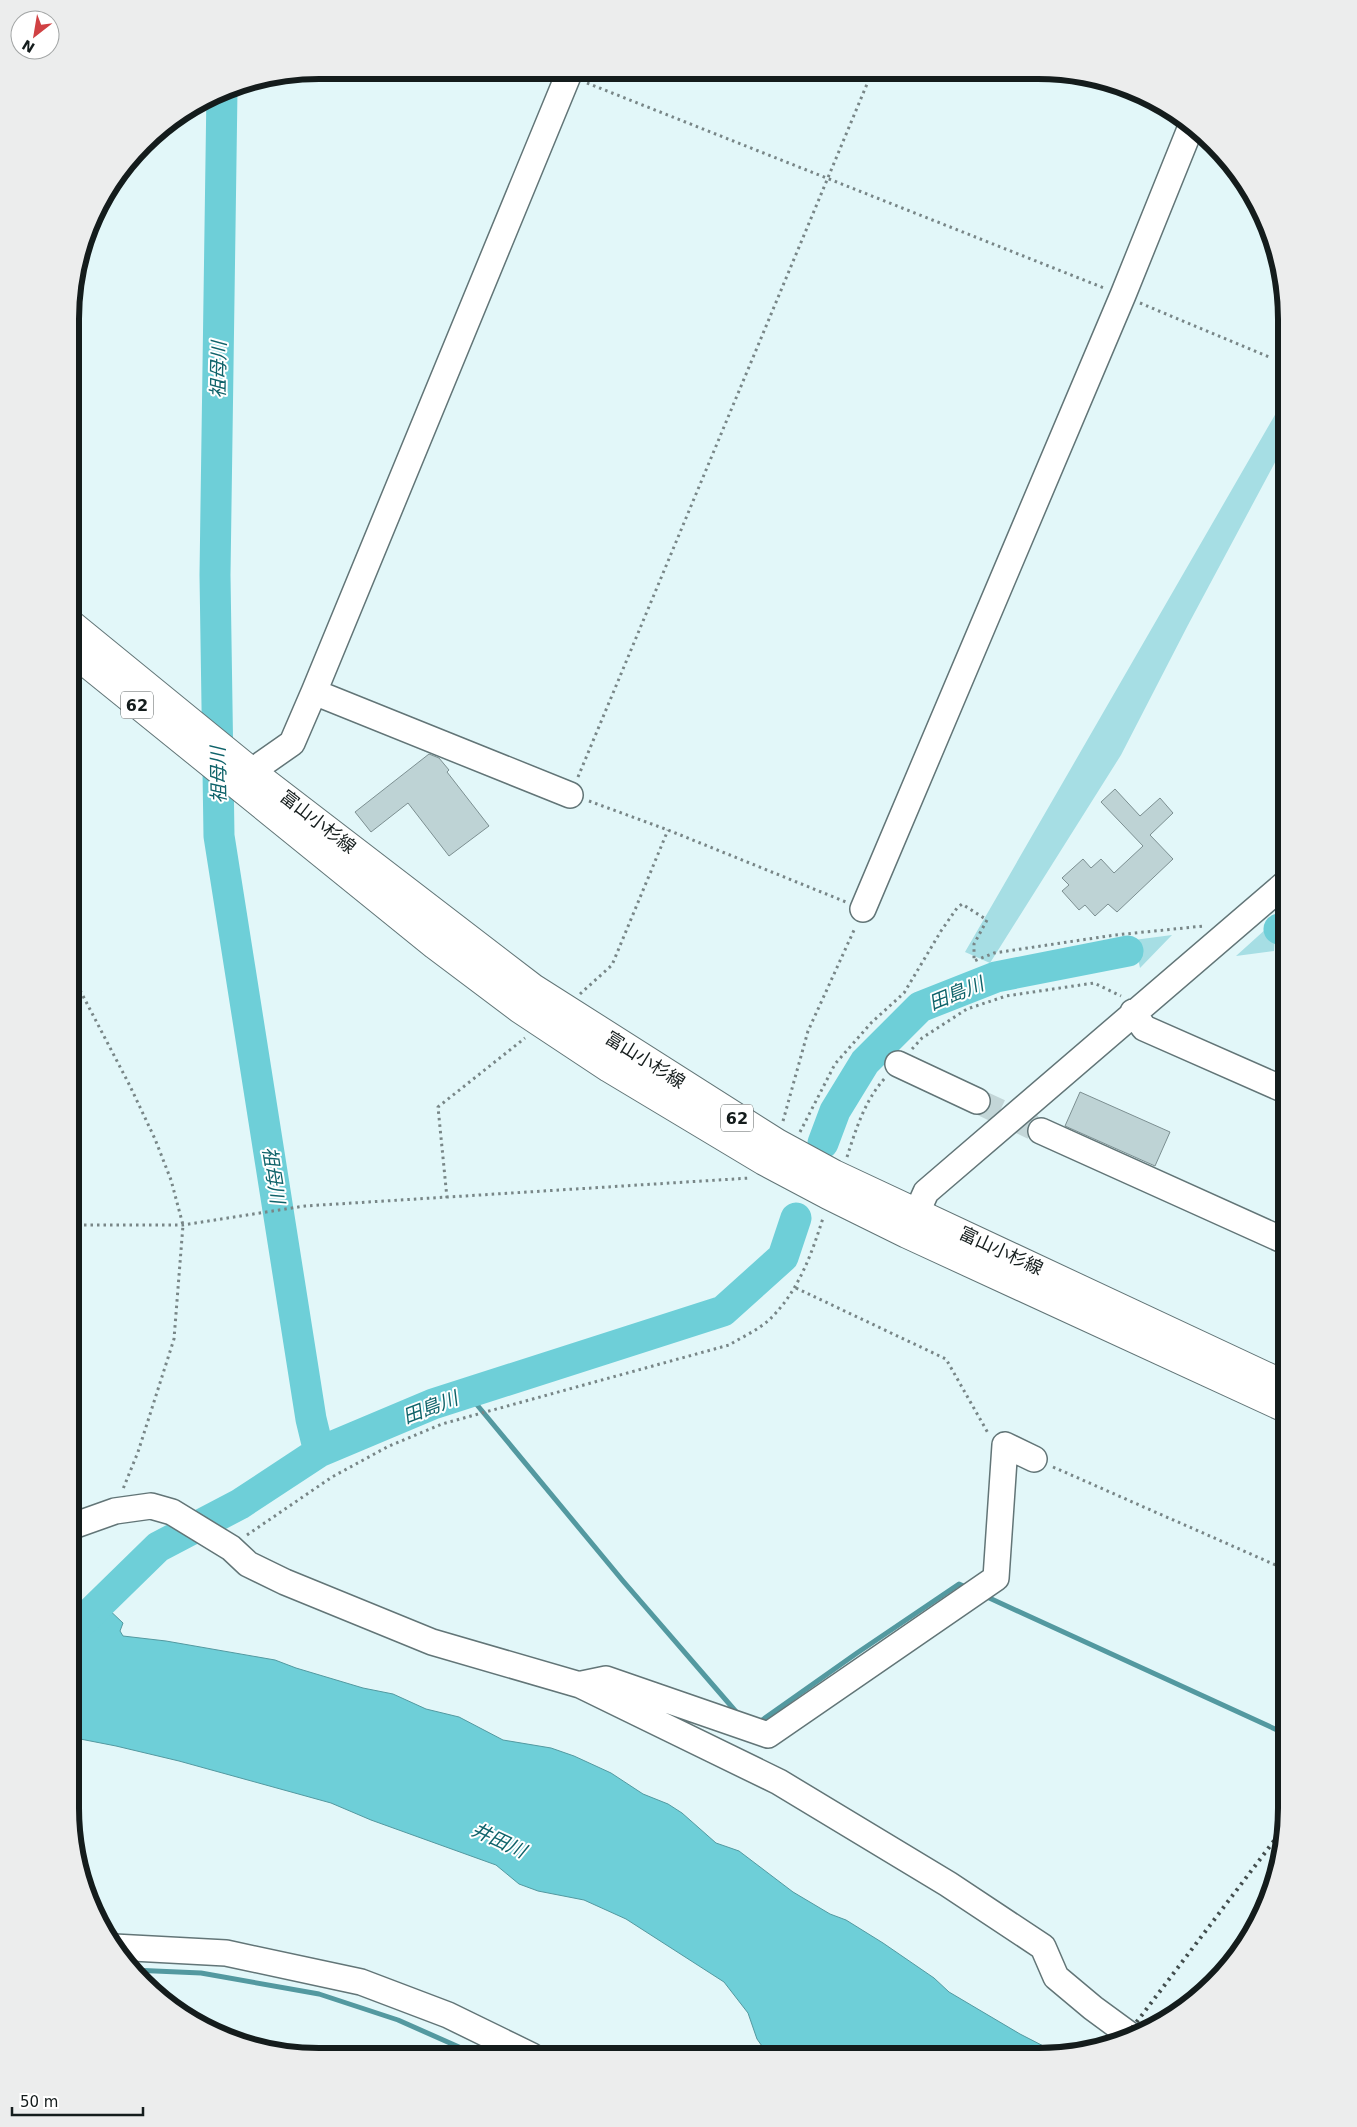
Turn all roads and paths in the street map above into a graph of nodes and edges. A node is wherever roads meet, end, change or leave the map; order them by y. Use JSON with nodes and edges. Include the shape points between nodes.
{"nodes":[{"id":1,"x":567,"y":79,"type":"edge"},
{"id":2,"x":584,"y":79,"type":"edge"},
{"id":3,"x":869,"y":79,"type":"edge"},
{"id":4,"x":1189,"y":132,"type":"edge"},
{"id":5,"x":827,"y":178,"type":"junction"},
{"id":6,"x":1123,"y":295,"type":"junction"},
{"id":7,"x":1269,"y":357,"type":"dead end"},
{"id":8,"x":79,"y":631,"type":"edge"},
{"id":9,"x":79,"y":657,"type":"edge"},
{"id":10,"x":314,"y":692,"type":"junction"},
{"id":11,"x":244,"y":774,"type":"junction"},
{"id":12,"x":570,"y":795,"type":"junction"},
{"id":13,"x":668,"y":830,"type":"junction"},
{"id":14,"x":1278,"y":890,"type":"edge"},
{"id":15,"x":863,"y":910,"type":"junction"},
{"id":16,"x":1217,"y":941,"type":"junction"},
{"id":17,"x":79,"y":988,"type":"edge"},
{"id":18,"x":578,"y":996,"type":"dead end"},
{"id":19,"x":1133,"y":1012,"type":"junction"},
{"id":20,"x":532,"y":1033,"type":"dead end"},
{"id":21,"x":898,"y":1064,"type":"junction"},
{"id":22,"x":1278,"y":1087,"type":"edge"},
{"id":23,"x":977,"y":1101,"type":"tunnel mouth"},
{"id":24,"x":1041,"y":1131,"type":"tunnel mouth"},
{"id":25,"x":784,"y":1147,"type":"junction"},
{"id":26,"x":840,"y":1176,"type":"junction"},
{"id":27,"x":752,"y":1178,"type":"dead end"},
{"id":28,"x":447,"y":1198,"type":"junction"},
{"id":29,"x":815,"y":1214,"type":"dead end"},
{"id":30,"x":912,"y":1223,"type":"junction"},
{"id":31,"x":79,"y":1225,"type":"edge"},
{"id":32,"x":183,"y":1225,"type":"junction"},
{"id":33,"x":1278,"y":1238,"type":"edge"},
{"id":34,"x":796,"y":1288,"type":"junction"},
{"id":35,"x":1278,"y":1382,"type":"edge"},
{"id":36,"x":1278,"y":1405,"type":"edge"},
{"id":37,"x":1005,"y":1446,"type":"junction"},
{"id":38,"x":1034,"y":1459,"type":"joint"},
{"id":39,"x":115,"y":1511,"type":"junction"},
{"id":40,"x":79,"y":1524,"type":"edge"},
{"id":41,"x":231,"y":1548,"type":"junction"},
{"id":42,"x":1278,"y":1566,"type":"edge"},
{"id":43,"x":580,"y":1685,"type":"junction"},
{"id":44,"x":123,"y":1947,"type":"edge"},
{"id":45,"x":1126,"y":2032,"type":"edge"},
{"id":46,"x":516,"y":2048,"type":"edge"}],
"edges":[{"from":1,"to":10,"type":"street"},
{"from":2,"to":5,"type":"path"},
{"from":3,"to":5,"type":"path"},
{"from":4,"to":6,"type":"street"},
{"from":5,"to":6,"type":"path"},
{"from":5,"to":12,"type":"path"},
{"from":6,"to":7,"type":"path"},
{"from":6,"to":15,"type":"street"},
{"from":8,"to":11,"type":"main road","name":"富山小杉線","number":"62","via":[[200,730]]},
{"from":9,"to":11,"type":"main road","name":"富山小杉線","number":"62","via":[[202,758]]},
{"from":10,"to":11,"type":"street","via":[[292,743]]},
{"from":10,"to":12,"type":"street"},
{"from":11,"to":25,"type":"main road","name":"富山小杉線","number":"62","via":[[533,988]]},
{"from":11,"to":30,"type":"main road","name":"富山小杉線","number":"62","via":[[435,945],[520,1009],[609,1068],[764,1161]]},
{"from":12,"to":13,"type":"path"},
{"from":13,"to":15,"type":"path"},
{"from":13,"to":18,"type":"path","via":[[612,965]]},
{"from":14,"to":16,"type":"street"},
{"from":15,"to":25,"type":"path","via":[[808,1031]]},
{"from":16,"to":19,"type":"street"},
{"from":16,"to":25,"type":"path","via":[[1204,926],[1115,935],[1004,952],[974,960],[974,944],[987,920],[962,904],[941,931],[904,993],[872,1022],[835,1064]]},
{"from":17,"to":32,"type":"path","via":[[155,1139],[171,1180]]},
{"from":19,"to":21,"type":"path","via":[[1124,998],[1094,983],[1006,996],[967,1009],[943,1023],[922,1038]]},
{"from":19,"to":22,"type":"street","via":[[1144,1028]]},
{"from":19,"to":30,"type":"street","via":[[926,1192]]},
{"from":20,"to":28,"type":"path","via":[[438,1107]]},
{"from":21,"to":23,"type":"street"},
{"from":21,"to":26,"type":"path","via":[[878,1087],[859,1120]]},
{"from":24,"to":33,"type":"street"},
{"from":25,"to":26,"type":"main road","name":"富山小杉線","number":"62"},
{"from":26,"to":30,"type":"main road","name":"富山小杉線","number":"62"},
{"from":27,"to":28,"type":"path"},
{"from":28,"to":32,"type":"path","via":[[305,1206]]},
{"from":29,"to":34,"type":"path","via":[[823,1218],[810,1259]]},
{"from":30,"to":35,"type":"main road","name":"富山小杉線","number":"62"},
{"from":30,"to":36,"type":"main road","name":"富山小杉線","number":"62"},
{"from":31,"to":32,"type":"path"},
{"from":32,"to":39,"type":"path","via":[[174,1340]]},
{"from":34,"to":37,"type":"path","via":[[946,1359],[991,1439]]},
{"from":34,"to":41,"type":"path","via":[[768,1321],[729,1345],[442,1424],[389,1446],[332,1477]]},
{"from":37,"to":38,"type":"street"},
{"from":37,"to":43,"type":"street","via":[[996,1578],[768,1735],[606,1680]]},
{"from":38,"to":42,"type":"path"},
{"from":39,"to":40,"type":"street"},
{"from":39,"to":41,"type":"street","via":[[151,1506],[172,1512]]},
{"from":41,"to":43,"type":"street","via":[[248,1564],[285,1582],[432,1642]]},
{"from":43,"to":45,"type":"street","via":[[779,1782],[948,1884],[1043,1948],[1056,1977]]},
{"from":44,"to":46,"type":"street","via":[[226,1953],[361,1982],[448,2015]]}]}
